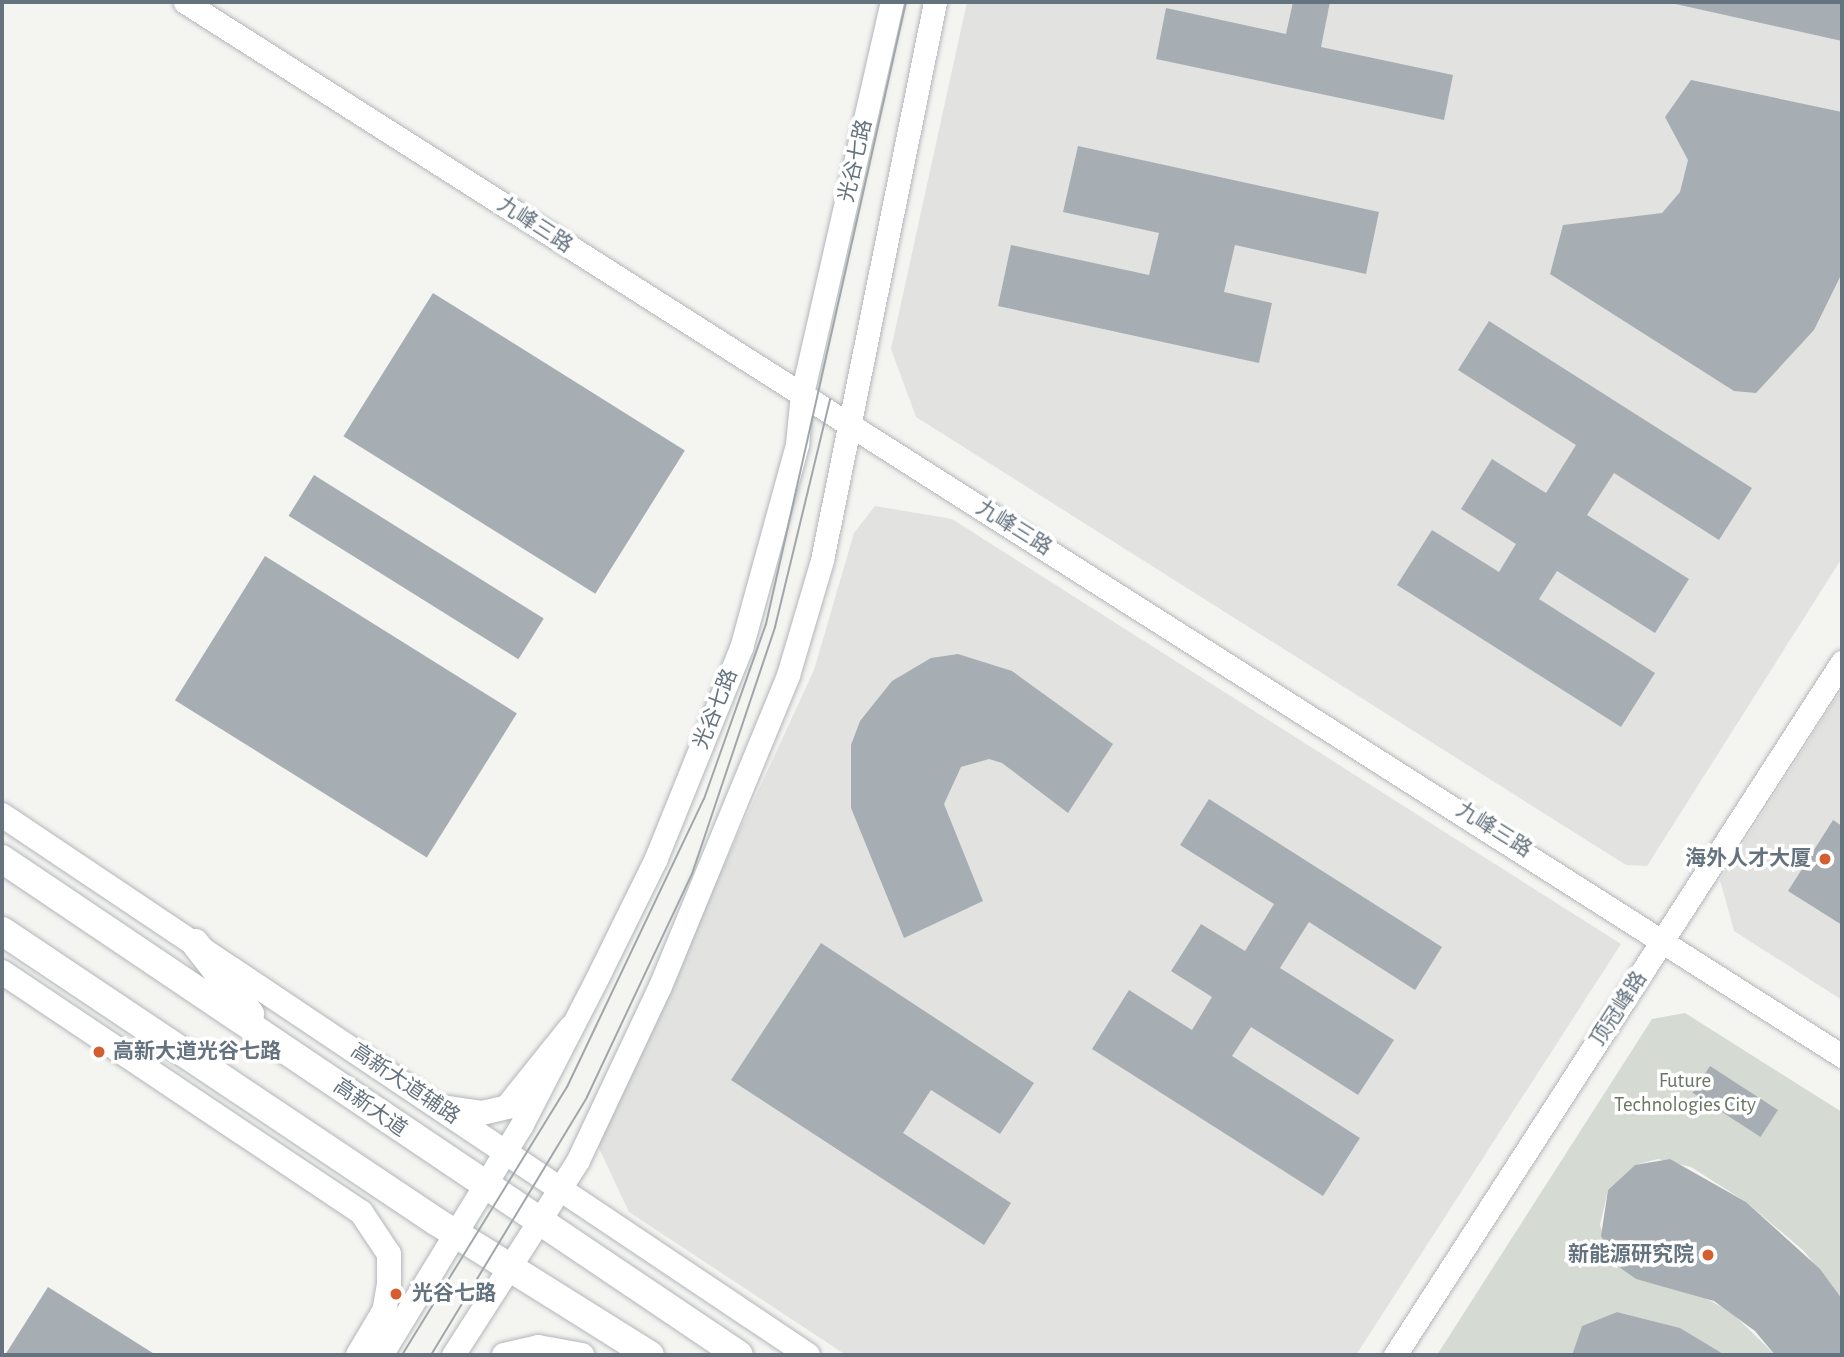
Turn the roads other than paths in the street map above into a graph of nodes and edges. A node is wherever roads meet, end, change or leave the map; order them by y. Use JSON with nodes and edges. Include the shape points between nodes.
{"nodes":[{"id":1,"x":186,"y":2,"type":"edge"},
{"id":2,"x":892,"y":2,"type":"edge"},
{"id":3,"x":935,"y":2,"type":"edge"},
{"id":4,"x":802,"y":394,"type":"junction"},
{"id":5,"x":847,"y":423,"type":"junction"},
{"id":6,"x":1842,"y":662,"type":"edge"},
{"id":7,"x":2,"y":815,"type":"edge"},
{"id":8,"x":2,"y":859,"type":"edge"},
{"id":9,"x":2,"y":931,"type":"edge"},
{"id":10,"x":1664,"y":937,"type":"junction"},
{"id":11,"x":195,"y":943,"type":"junction"},
{"id":12,"x":2,"y":950,"type":"edge"},
{"id":13,"x":54,"y":966,"type":"junction"},
{"id":14,"x":2,"y":972,"type":"edge"},
{"id":15,"x":571,"y":1027,"type":"junction"},
{"id":16,"x":267,"y":1036,"type":"junction"},
{"id":17,"x":1842,"y":1056,"type":"edge"},
{"id":18,"x":440,"y":1107,"type":"junction"},
{"id":19,"x":310,"y":1137,"type":"junction"},
{"id":20,"x":505,"y":1151,"type":"junction"},
{"id":21,"x":483,"y":1185,"type":"junction"},
{"id":22,"x":559,"y":1187,"type":"junction"},
{"id":23,"x":536,"y":1223,"type":"junction"},
{"id":24,"x":379,"y":1231,"type":"junction"},
{"id":25,"x":453,"y":1232,"type":"junction"},
{"id":26,"x":507,"y":1267,"type":"junction"},
{"id":27,"x":389,"y":1284,"type":"junction"},
{"id":28,"x":708,"y":1347,"type":"edge"},
{"id":29,"x":358,"y":1355,"type":"edge"},
{"id":30,"x":381,"y":1355,"type":"edge"},
{"id":31,"x":453,"y":1355,"type":"edge"},
{"id":32,"x":504,"y":1355,"type":"edge"},
{"id":33,"x":583,"y":1355,"type":"edge"},
{"id":34,"x":650,"y":1355,"type":"edge"},
{"id":35,"x":739,"y":1355,"type":"edge"},
{"id":36,"x":808,"y":1355,"type":"edge"},
{"id":37,"x":1395,"y":1355,"type":"edge"}],
"edges":[{"from":1,"to":4,"type":"street","name":"九峰三路"},
{"from":2,"to":4,"type":"street","name":"光谷七路"},
{"from":3,"to":5,"type":"street"},
{"from":4,"to":5,"type":"street","name":"九峰三路"},
{"from":4,"to":15,"type":"street","name":"光谷七路","via":[[797,444],[741,648],[656,858]]},
{"from":5,"to":10,"type":"street","name":"九峰三路"},
{"from":5,"to":22,"type":"street","via":[[822,560],[788,675],[660,986]]},
{"from":6,"to":10,"type":"street","name":"顶冠峰路"},
{"from":7,"to":11,"type":"main road","name":"高新大道辅路"},
{"from":8,"to":16,"type":"highway","name":"高新大道"},
{"from":9,"to":13,"type":"highway"},
{"from":10,"to":17,"type":"street","name":"九峰三路"},
{"from":10,"to":37,"type":"street","name":"顶冠峰路"},
{"from":11,"to":16,"type":"highway"},
{"from":11,"to":18,"type":"main road","name":"高新大道辅路"},
{"from":12,"to":13,"type":"main road"},
{"from":13,"to":19,"type":"highway"},
{"from":14,"to":24,"type":"main road","via":[[361,1212]]},
{"from":15,"to":18,"type":"main road","via":[[507,1107],[482,1113]]},
{"from":15,"to":20,"type":"street","name":"光谷七路"},
{"from":16,"to":21,"type":"highway","name":"高新大道"},
{"from":18,"to":20,"type":"main road","name":"高新大道辅路"},
{"from":19,"to":24,"type":"main road","via":[[358,1185]]},
{"from":19,"to":25,"type":"highway"},
{"from":20,"to":21,"type":"street","name":"光谷七路"},
{"from":20,"to":22,"type":"main road","name":"高新大道辅路"},
{"from":21,"to":23,"type":"highway","name":"高新大道"},
{"from":21,"to":25,"type":"street","name":"光谷七路"},
{"from":22,"to":23,"type":"street"},
{"from":22,"to":36,"type":"main road","name":"高新大道辅路"},
{"from":23,"to":26,"type":"street"},
{"from":23,"to":28,"type":"highway","name":"高新大道"},
{"from":24,"to":27,"type":"main road","via":[[389,1255]]},
{"from":25,"to":26,"type":"highway"},
{"from":25,"to":30,"type":"street","name":"光谷七路"},
{"from":26,"to":31,"type":"street"},
{"from":26,"to":34,"type":"highway"},
{"from":27,"to":29,"type":"main road","via":[[384,1311]]},
{"from":27,"to":30,"type":"street","via":[[393,1326]]},
{"from":28,"to":35,"type":"highway","name":"高新大道"},
{"from":32,"to":33,"type":"main road","via":[[538,1347]]}]}
